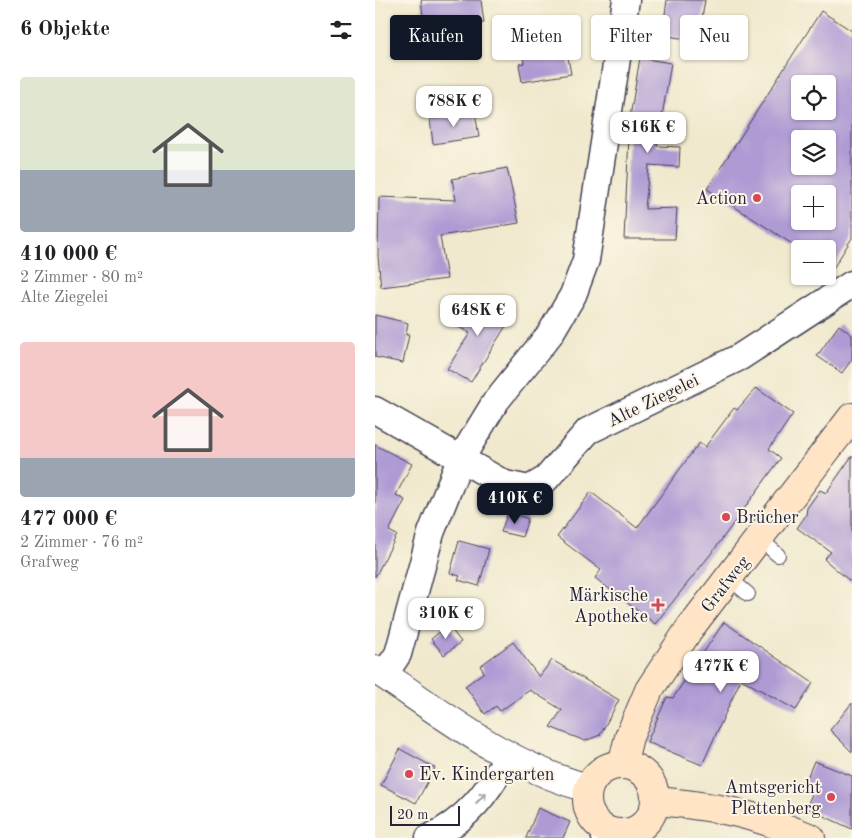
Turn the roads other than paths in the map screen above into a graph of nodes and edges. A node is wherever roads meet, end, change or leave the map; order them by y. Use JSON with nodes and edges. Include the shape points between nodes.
{"nodes":[{"id":1,"x":626,"y":0,"type":"edge"},
{"id":2,"x":852,"y":284,"type":"edge"},
{"id":3,"x":375,"y":410,"type":"edge"},
{"id":4,"x":852,"y":417,"type":"edge"},
{"id":5,"x":460,"y":460,"type":"junction"},
{"id":6,"x":379,"y":672,"type":"edge"},
{"id":7,"x":507,"y":756,"type":"junction"},
{"id":8,"x":622,"y":765,"type":"junction"},
{"id":9,"x":588,"y":788,"type":"junction"},
{"id":10,"x":655,"y":801,"type":"junction"},
{"id":11,"x":607,"y":835,"type":"edge"},
{"id":12,"x":429,"y":838,"type":"edge"},
{"id":13,"x":811,"y":838,"type":"edge"}],
"edges":[{"from":1,"to":5,"type":"street","via":[[586,260],[573,295],[550,334],[496,400]]},
{"from":2,"to":5,"type":"street","name":"Alte Ziegelei","via":[[740,357],[588,431],[546,480],[529,489],[505,484]]},
{"from":3,"to":5,"type":"street","name":"Alte Ziegelei"},
{"from":4,"to":8,"type":"main road","name":"Grafweg","via":[[769,547],[738,586],[690,628],[649,690],[629,737]]},
{"from":5,"to":6,"type":"street","via":[[431,533],[398,654]]},
{"from":6,"to":7,"type":"street","via":[[446,719]]},
{"from":7,"to":9,"type":"street","via":[[560,781]]},
{"from":12,"to":7,"type":"street","one_way":true,"via":[[467,813],[491,788]]},
{"from":8,"to":9,"type":"main road","via":[[599,772]]},
{"from":8,"to":10,"type":"main road","via":[[644,774],[653,788]]},
{"from":9,"to":11,"type":"main road","via":[[589,814]]},
{"from":10,"to":11,"type":"main road","via":[[651,816],[640,828],[625,834]]},
{"from":10,"to":13,"type":"main road","via":[[732,810]]}]}
